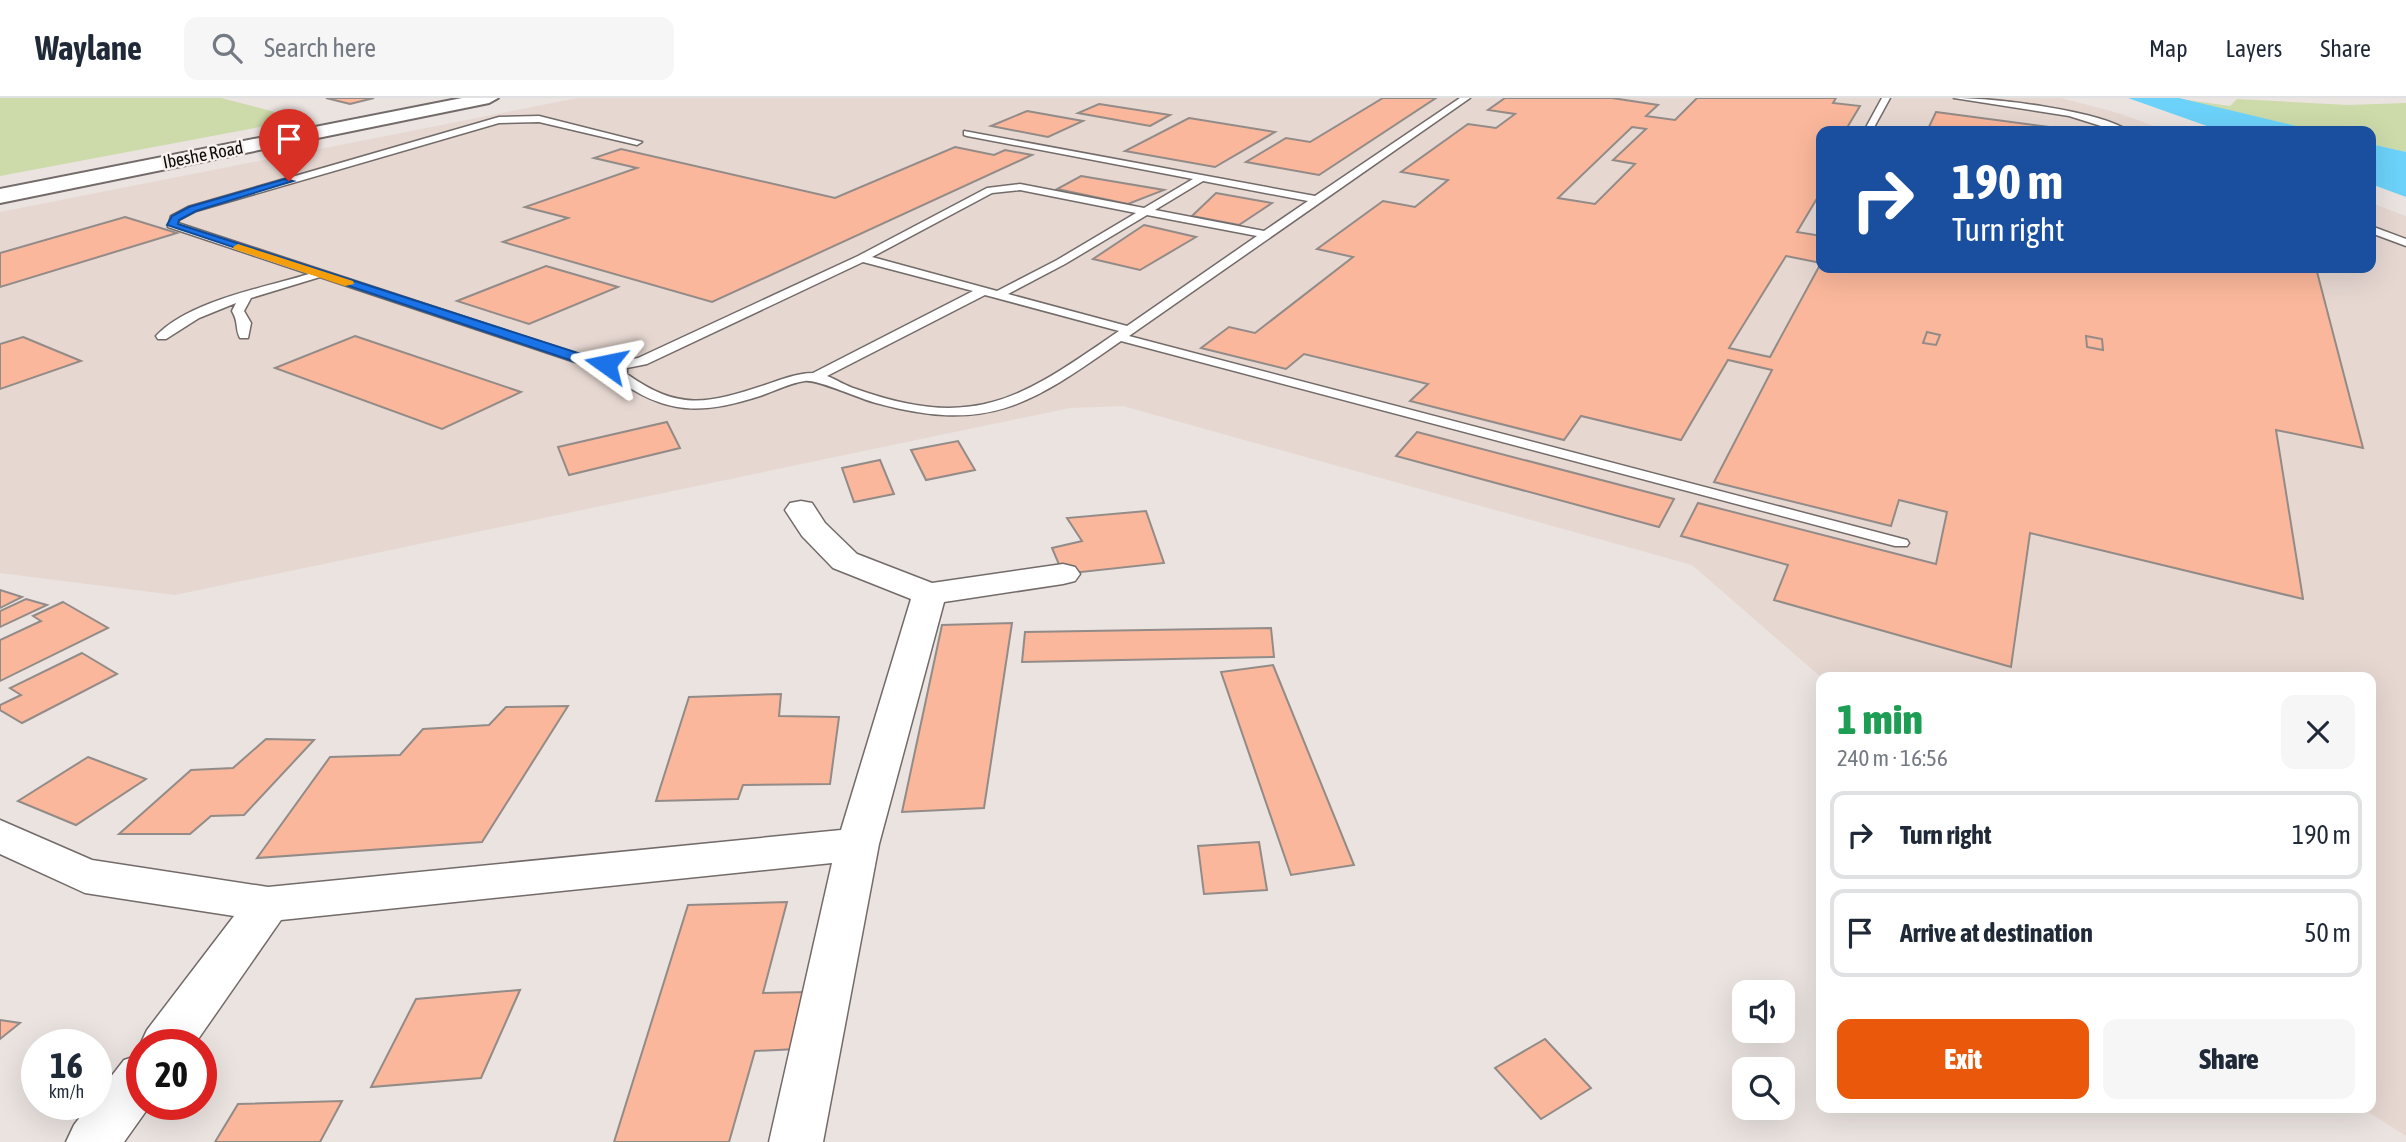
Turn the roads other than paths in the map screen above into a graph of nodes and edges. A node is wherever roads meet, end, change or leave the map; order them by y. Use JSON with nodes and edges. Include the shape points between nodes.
{"nodes":[{"id":1,"x":457,"y":98,"type":"edge"},
{"id":2,"x":489,"y":98,"type":"edge"},
{"id":3,"x":1466,"y":98,"type":"edge"},
{"id":4,"x":1886,"y":98,"type":"edge"},
{"id":5,"x":1958,"y":98,"type":"edge"},
{"id":6,"x":1871,"y":126,"type":"edge"},
{"id":7,"x":2109,"y":126,"type":"edge"},
{"id":8,"x":968,"y":133,"type":"dead end"},
{"id":9,"x":637,"y":142,"type":"dead end"},
{"id":10,"x":1201,"y":178,"type":"junction"},
{"id":11,"x":0,"y":188,"type":"edge"},
{"id":12,"x":0,"y":196,"type":"edge"},
{"id":13,"x":1314,"y":199,"type":"junction"},
{"id":14,"x":1144,"y":212,"type":"junction"},
{"id":15,"x":2376,"y":231,"type":"edge"},
{"id":16,"x":1268,"y":235,"type":"junction"},
{"id":17,"x":2406,"y":243,"type":"edge"},
{"id":18,"x":862,"y":258,"type":"junction"},
{"id":19,"x":319,"y":274,"type":"junction"},
{"id":20,"x":985,"y":290,"type":"junction"},
{"id":21,"x":999,"y":294,"type":"junction"},
{"id":22,"x":245,"y":298,"type":"junction"},
{"id":23,"x":1124,"y":334,"type":"junction"},
{"id":24,"x":244,"y":335,"type":"dead end"},
{"id":25,"x":162,"y":336,"type":"dead end"},
{"id":26,"x":621,"y":365,"type":"junction"},
{"id":27,"x":817,"y":376,"type":"junction"},
{"id":28,"x":801,"y":510,"type":"dead end"},
{"id":29,"x":1901,"y":543,"type":"dead end"},
{"id":30,"x":1063,"y":573,"type":"dead end"},
{"id":31,"x":929,"y":594,"type":"junction"},
{"id":32,"x":0,"y":836,"type":"edge"},
{"id":33,"x":858,"y":844,"type":"junction"},
{"id":34,"x":268,"y":904,"type":"junction"},
{"id":35,"x":177,"y":1029,"type":"edge"},
{"id":36,"x":126,"y":1098,"type":"edge"},
{"id":37,"x":93,"y":1142,"type":"edge"},
{"id":38,"x":796,"y":1142,"type":"edge"}],
"edges":[{"from":1,"to":11,"type":"main road","name":"Ibeshe Road"},
{"from":2,"to":12,"type":"main road","name":"Ibeshe Road"},
{"from":3,"to":13,"type":"lane"},
{"from":4,"to":6,"type":"lane"},
{"from":5,"to":7,"type":"lane","via":[[2070,114]]},
{"from":8,"to":10,"type":"lane"},
{"from":9,"to":19,"type":"lane","via":[[539,119],[499,120],[192,209],[175,218],[172,225]]},
{"from":10,"to":13,"type":"lane"},
{"from":10,"to":14,"type":"lane"},
{"from":13,"to":16,"type":"lane"},
{"from":14,"to":16,"type":"lane"},
{"from":14,"to":18,"type":"lane","via":[[1003,187]]},
{"from":14,"to":21,"type":"lane"},
{"from":15,"to":17,"type":"lane"},
{"from":16,"to":23,"type":"lane"},
{"from":18,"to":20,"type":"lane"},
{"from":18,"to":26,"type":"lane","via":[[642,361]]},
{"from":19,"to":22,"type":"lane"},
{"from":19,"to":26,"type":"lane","via":[[592,363]]},
{"from":20,"to":21,"type":"lane"},
{"from":20,"to":27,"type":"lane"},
{"from":21,"to":23,"type":"lane"},
{"from":22,"to":24,"type":"lane","via":[[238,311],[245,323]]},
{"from":22,"to":25,"type":"lane","via":[[174,325]]},
{"from":23,"to":27,"type":"lane","via":[[1015,402],[961,414],[865,396]]},
{"from":23,"to":29,"type":"lane"},
{"from":26,"to":27,"type":"lane","via":[[620,375],[650,396],[698,408]]},
{"from":28,"to":31,"type":"street","via":[[845,561]]},
{"from":30,"to":31,"type":"street"},
{"from":31,"to":33,"type":"street"},
{"from":32,"to":34,"type":"street","via":[[85,876]]},
{"from":33,"to":34,"type":"street"},
{"from":33,"to":38,"type":"street"},
{"from":34,"to":35,"type":"street"},
{"from":36,"to":37,"type":"street"}]}
